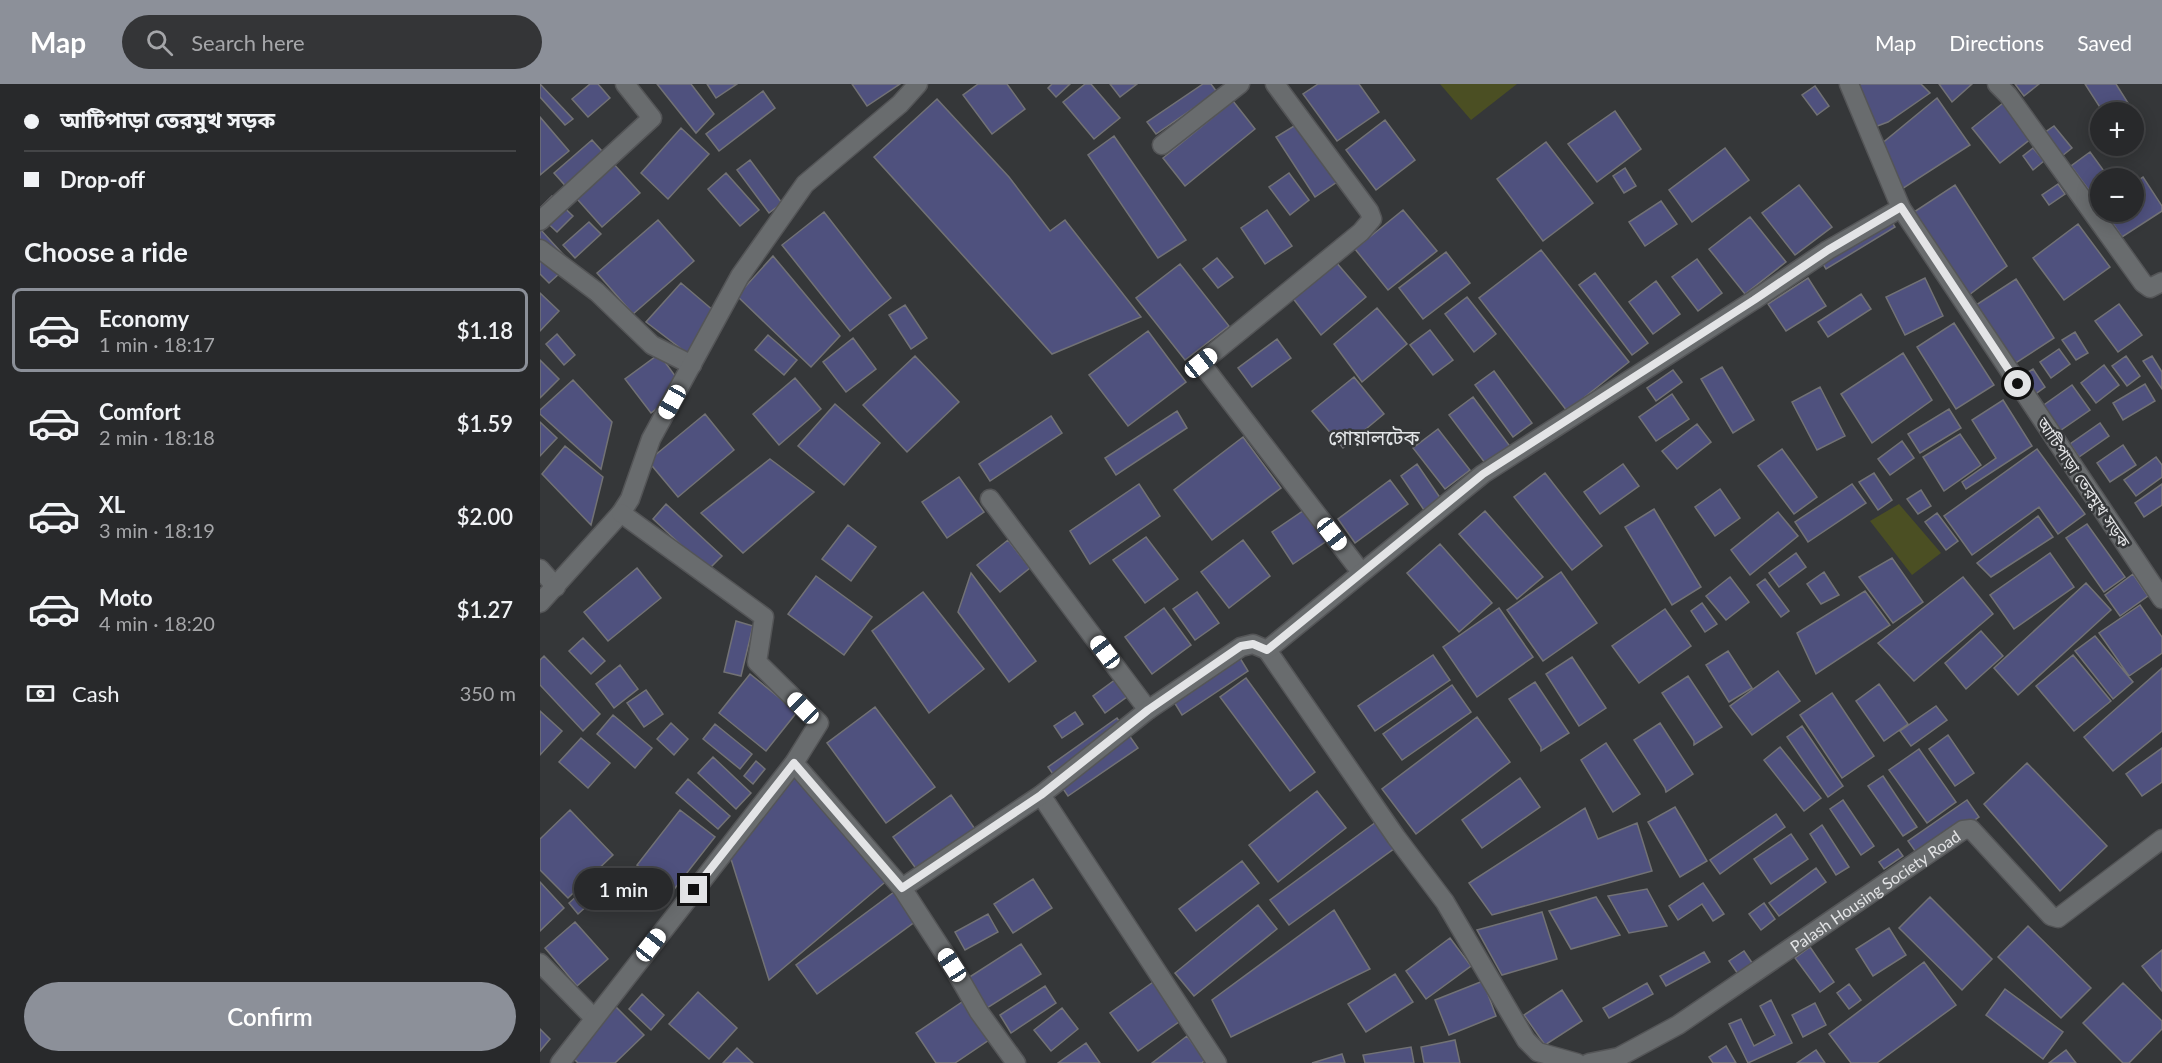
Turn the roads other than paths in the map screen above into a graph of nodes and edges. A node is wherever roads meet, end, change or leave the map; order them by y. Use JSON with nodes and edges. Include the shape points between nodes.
{"nodes":[{"id":1,"x":626,"y":84,"type":"edge"},
{"id":2,"x":918,"y":84,"type":"edge"},
{"id":3,"x":1240,"y":84,"type":"edge"},
{"id":4,"x":1275,"y":84,"type":"edge"},
{"id":5,"x":1849,"y":84,"type":"edge"},
{"id":6,"x":1997,"y":84,"type":"edge"},
{"id":7,"x":1162,"y":145,"type":"dead end"},
{"id":8,"x":1901,"y":207,"type":"junction"},
{"id":9,"x":540,"y":221,"type":"edge"},
{"id":10,"x":540,"y":249,"type":"edge"},
{"id":11,"x":2162,"y":282,"type":"edge"},
{"id":12,"x":692,"y":365,"type":"junction"},
{"id":13,"x":990,"y":499,"type":"dead end"},
{"id":14,"x":621,"y":513,"type":"junction"},
{"id":15,"x":540,"y":569,"type":"edge"},
{"id":16,"x":1361,"y":572,"type":"junction"},
{"id":17,"x":556,"y":587,"type":"junction"},
{"id":18,"x":2162,"y":599,"type":"edge"},
{"id":19,"x":540,"y":603,"type":"edge"},
{"id":20,"x":1267,"y":650,"type":"junction"},
{"id":21,"x":1148,"y":710,"type":"junction"},
{"id":22,"x":794,"y":763,"type":"junction"},
{"id":23,"x":1041,"y":795,"type":"junction"},
{"id":24,"x":2162,"y":839,"type":"edge"},
{"id":25,"x":902,"y":888,"type":"junction"},
{"id":26,"x":540,"y":963,"type":"edge"},
{"id":27,"x":594,"y":1018,"type":"junction"},
{"id":28,"x":560,"y":1063,"type":"edge"},
{"id":29,"x":1016,"y":1063,"type":"edge"},
{"id":30,"x":1217,"y":1063,"type":"edge"},
{"id":31,"x":1577,"y":1063,"type":"edge"},
{"id":32,"x":1589,"y":1063,"type":"edge"}],
"edges":[{"from":1,"to":9,"type":"street","via":[[652,118]]},
{"from":2,"to":12,"type":"street","via":[[900,104],[805,184],[740,276]]},
{"from":3,"to":7,"type":"street"},
{"from":4,"to":16,"type":"street","via":[[1372,219],[1201,363]]},
{"from":5,"to":8,"type":"street","name":"আটিপাড়া তেরমুখ সড়ক"},
{"from":6,"to":11,"type":"street","via":[[2143,283],[2150,288]]},
{"from":8,"to":16,"type":"street","via":[[1828,250],[1483,474]]},
{"from":8,"to":18,"type":"street","name":"আটিপাড়া তেরমুখ সড়ক"},
{"from":10,"to":12,"type":"street","via":[[597,292],[652,345]]},
{"from":12,"to":14,"type":"street","via":[[651,439],[630,500]]},
{"from":13,"to":21,"type":"street"},
{"from":14,"to":17,"type":"street"},
{"from":14,"to":22,"type":"street","via":[[764,617],[757,662],[819,723]]},
{"from":15,"to":17,"type":"street"},
{"from":16,"to":20,"type":"street"},
{"from":17,"to":19,"type":"street"},
{"from":20,"to":21,"type":"street","via":[[1253,644],[1241,646]]},
{"from":20,"to":31,"type":"street","via":[[1445,902],[1526,1040],[1538,1052]]},
{"from":21,"to":23,"type":"street"},
{"from":22,"to":25,"type":"street"},
{"from":22,"to":27,"type":"street"},
{"from":23,"to":25,"type":"street"},
{"from":23,"to":30,"type":"street"},
{"from":24,"to":32,"type":"street","name":"Palash Housing Society Road","via":[[2058,918],[2051,916],[1971,830],[1963,830],[1678,1025],[1619,1057]]},
{"from":25,"to":29,"type":"street","via":[[979,1012]]},
{"from":26,"to":27,"type":"street"},
{"from":27,"to":28,"type":"street"}]}
